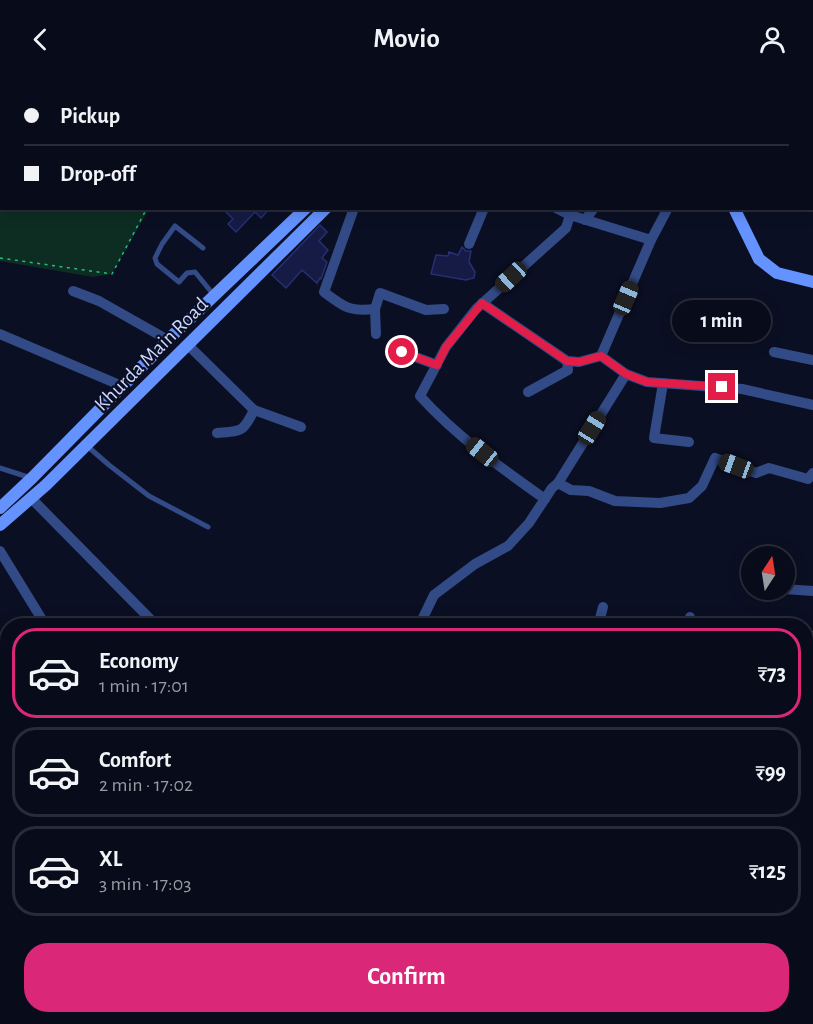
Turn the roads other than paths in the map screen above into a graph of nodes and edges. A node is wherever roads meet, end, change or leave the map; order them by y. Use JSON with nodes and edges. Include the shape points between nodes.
{"nodes":[{"id":1,"x":304,"y":210,"type":"edge"},
{"id":2,"x":324,"y":210,"type":"edge"},
{"id":3,"x":353,"y":210,"type":"edge"},
{"id":4,"x":483,"y":210,"type":"edge"},
{"id":5,"x":560,"y":210,"type":"edge"},
{"id":6,"x":592,"y":210,"type":"edge"},
{"id":7,"x":667,"y":210,"type":"edge"},
{"id":8,"x":735,"y":210,"type":"edge"},
{"id":9,"x":570,"y":215,"type":"junction"},
{"id":10,"x":585,"y":220,"type":"junction"},
{"id":11,"x":651,"y":240,"type":"junction"},
{"id":12,"x":469,"y":244,"type":"dead end"},
{"id":13,"x":203,"y":248,"type":"dead end"},
{"id":14,"x":813,"y":282,"type":"edge"},
{"id":15,"x":73,"y":291,"type":"dead end"},
{"id":16,"x":214,"y":296,"type":"junction"},
{"id":17,"x":482,"y":303,"type":"junction"},
{"id":18,"x":375,"y":309,"type":"junction"},
{"id":19,"x":444,"y":309,"type":"dead end"},
{"id":20,"x":0,"y":334,"type":"edge"},
{"id":21,"x":376,"y":334,"type":"dead end"},
{"id":22,"x":168,"y":340,"type":"junction"},
{"id":23,"x":188,"y":345,"type":"junction"},
{"id":24,"x":402,"y":352,"type":"dead end"},
{"id":25,"x":774,"y":352,"type":"dead end"},
{"id":26,"x":601,"y":356,"type":"junction"},
{"id":27,"x":813,"y":360,"type":"edge"},
{"id":28,"x":567,"y":361,"type":"junction"},
{"id":29,"x":437,"y":365,"type":"junction"},
{"id":30,"x":626,"y":374,"type":"junction"},
{"id":31,"x":663,"y":383,"type":"junction"},
{"id":32,"x":122,"y":386,"type":"junction"},
{"id":33,"x":528,"y":392,"type":"dead end"},
{"id":34,"x":813,"y":405,"type":"edge"},
{"id":35,"x":254,"y":410,"type":"junction"},
{"id":36,"x":301,"y":427,"type":"dead end"},
{"id":37,"x":77,"y":433,"type":"junction"},
{"id":38,"x":217,"y":433,"type":"dead end"},
{"id":39,"x":689,"y":442,"type":"dead end"},
{"id":40,"x":86,"y":445,"type":"junction"},
{"id":41,"x":0,"y":468,"type":"edge"},
{"id":42,"x":813,"y":473,"type":"edge"},
{"id":43,"x":32,"y":478,"type":"junction"},
{"id":44,"x":558,"y":483,"type":"junction"},
{"id":45,"x":31,"y":498,"type":"junction"},
{"id":46,"x":545,"y":499,"type":"junction"},
{"id":47,"x":0,"y":508,"type":"edge"},
{"id":48,"x":0,"y":525,"type":"edge"},
{"id":49,"x":208,"y":527,"type":"dead end"},
{"id":50,"x":0,"y":550,"type":"edge"},
{"id":51,"x":795,"y":590,"type":"edge"},
{"id":52,"x":813,"y":591,"type":"edge"},
{"id":53,"x":603,"y":607,"type":"dead end"},
{"id":54,"x":41,"y":618,"type":"edge"},
{"id":55,"x":149,"y":618,"type":"edge"},
{"id":56,"x":423,"y":618,"type":"edge"},
{"id":57,"x":600,"y":618,"type":"edge"}],
"edges":[{"from":1,"to":16,"type":"main road","name":"Khurda Main Road"},
{"from":2,"to":23,"type":"main road","name":"Khurda Main Road"},
{"from":3,"to":18,"type":"street","via":[[324,292],[344,307]]},
{"from":4,"to":12,"type":"street"},
{"from":5,"to":9,"type":"street"},
{"from":6,"to":10,"type":"street"},
{"from":7,"to":11,"type":"street"},
{"from":8,"to":14,"type":"main road","via":[[759,259],[777,273]]},
{"from":9,"to":10,"type":"street"},
{"from":9,"to":17,"type":"street","via":[[566,228]]},
{"from":10,"to":11,"type":"street"},
{"from":11,"to":26,"type":"street"},
{"from":13,"to":16,"type":"lane","via":[[175,226],[155,258],[179,282],[186,273],[195,272]]},
{"from":15,"to":22,"type":"street","via":[[99,301]]},
{"from":16,"to":22,"type":"main road","name":"Khurda Main Road"},
{"from":17,"to":28,"type":"street"},
{"from":17,"to":29,"type":"street","via":[[446,347]]},
{"from":18,"to":19,"type":"street","via":[[380,293],[426,310]]},
{"from":18,"to":21,"type":"street"},
{"from":20,"to":32,"type":"street"},
{"from":22,"to":32,"type":"main road","name":"Khurda Main Road"},
{"from":23,"to":35,"type":"street"},
{"from":23,"to":40,"type":"main road","name":"Khurda Main Road"},
{"from":24,"to":29,"type":"street"},
{"from":25,"to":27,"type":"street"},
{"from":26,"to":28,"type":"street"},
{"from":26,"to":30,"type":"street"},
{"from":28,"to":33,"type":"street","via":[[568,370]]},
{"from":29,"to":46,"type":"street","via":[[420,396],[469,442]]},
{"from":30,"to":31,"type":"street"},
{"from":30,"to":44,"type":"street"},
{"from":31,"to":34,"type":"street","via":[[742,388]]},
{"from":31,"to":39,"type":"street","via":[[654,438]]},
{"from":32,"to":37,"type":"main road","name":"Khurda Main Road"},
{"from":35,"to":36,"type":"street"},
{"from":35,"to":38,"type":"street","via":[[245,428]]},
{"from":37,"to":40,"type":"main road"},
{"from":37,"to":43,"type":"main road","name":"Khurda Main Road"},
{"from":40,"to":45,"type":"main road","name":"Khurda Main Road"},
{"from":40,"to":49,"type":"lane","via":[[149,496]]},
{"from":41,"to":43,"type":"lane"},
{"from":42,"to":44,"type":"street","via":[[808,479],[769,468],[756,473],[716,458],[702,486],[689,498],[660,503],[615,501]]},
{"from":43,"to":47,"type":"main road","name":"Khurda Main Road"},
{"from":44,"to":46,"type":"street"},
{"from":45,"to":48,"type":"main road","name":"Khurda Main Road"},
{"from":45,"to":55,"type":"street"},
{"from":46,"to":56,"type":"street","via":[[508,546],[475,564],[434,595]]},
{"from":50,"to":54,"type":"street"},
{"from":51,"to":52,"type":"street"},
{"from":53,"to":57,"type":"street"}]}
